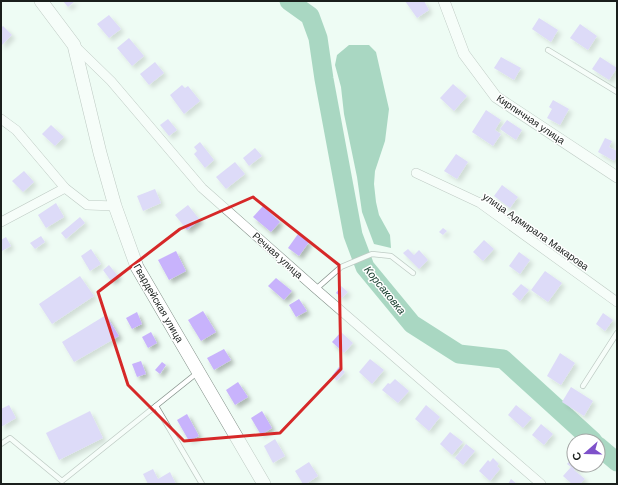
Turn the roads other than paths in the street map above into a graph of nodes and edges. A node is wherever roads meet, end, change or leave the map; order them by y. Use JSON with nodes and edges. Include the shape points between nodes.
{"nodes":[{"id":1,"x":41,"y":1,"type":"edge"},
{"id":2,"x":445,"y":1,"type":"edge"},
{"id":3,"x":74,"y":45,"type":"junction"},
{"id":4,"x":548,"y":50,"type":"dead end"},
{"id":5,"x":617,"y":92,"type":"edge"},
{"id":6,"x":1,"y":119,"type":"edge"},
{"id":7,"x":416,"y":173,"type":"dead end"},
{"id":8,"x":617,"y":177,"type":"edge"},
{"id":9,"x":65,"y":188,"type":"junction"},
{"id":10,"x":115,"y":206,"type":"junction"},
{"id":11,"x":1,"y":222,"type":"edge"},
{"id":12,"x":414,"y":274,"type":"dead end"},
{"id":13,"x":316,"y":289,"type":"junction"},
{"id":14,"x":617,"y":302,"type":"edge"},
{"id":15,"x":617,"y":333,"type":"edge"},
{"id":16,"x":198,"y":372,"type":"junction"},
{"id":17,"x":583,"y":386,"type":"dead end"},
{"id":18,"x":156,"y":406,"type":"junction"},
{"id":19,"x":1,"y":444,"type":"edge"},
{"id":20,"x":202,"y":484,"type":"edge"},
{"id":21,"x":264,"y":484,"type":"edge"},
{"id":22,"x":541,"y":484,"type":"edge"}],
"edges":[{"from":1,"to":3,"type":"main road","name":"Речная улица"},
{"from":2,"to":8,"type":"street","name":"Кирпичная улица","via":[[464,54],[496,97]]},
{"from":3,"to":10,"type":"main road","name":"Гвардейская улица"},
{"from":3,"to":13,"type":"street","name":"Речная улица","via":[[111,81],[202,188]]},
{"from":4,"to":5,"type":"lane"},
{"from":6,"to":9,"type":"street","via":[[16,130]]},
{"from":7,"to":14,"type":"street","name":"улица Адмирала Макарова","via":[[480,203]]},
{"from":9,"to":10,"type":"street","via":[[87,205]]},
{"from":9,"to":11,"type":"street"},
{"from":10,"to":16,"type":"main road","name":"Гвардейская улица","via":[[137,267]]},
{"from":12,"to":13,"type":"lane","via":[[391,256],[372,254],[341,267]]},
{"from":13,"to":22,"type":"street","name":"Речная улица"},
{"from":15,"to":17,"type":"lane"},
{"from":16,"to":18,"type":"lane"},
{"from":16,"to":21,"type":"main road","name":"Гвардейская улица"},
{"from":18,"to":19,"type":"lane","via":[[62,481],[10,438]]},
{"from":18,"to":20,"type":"lane"}]}
